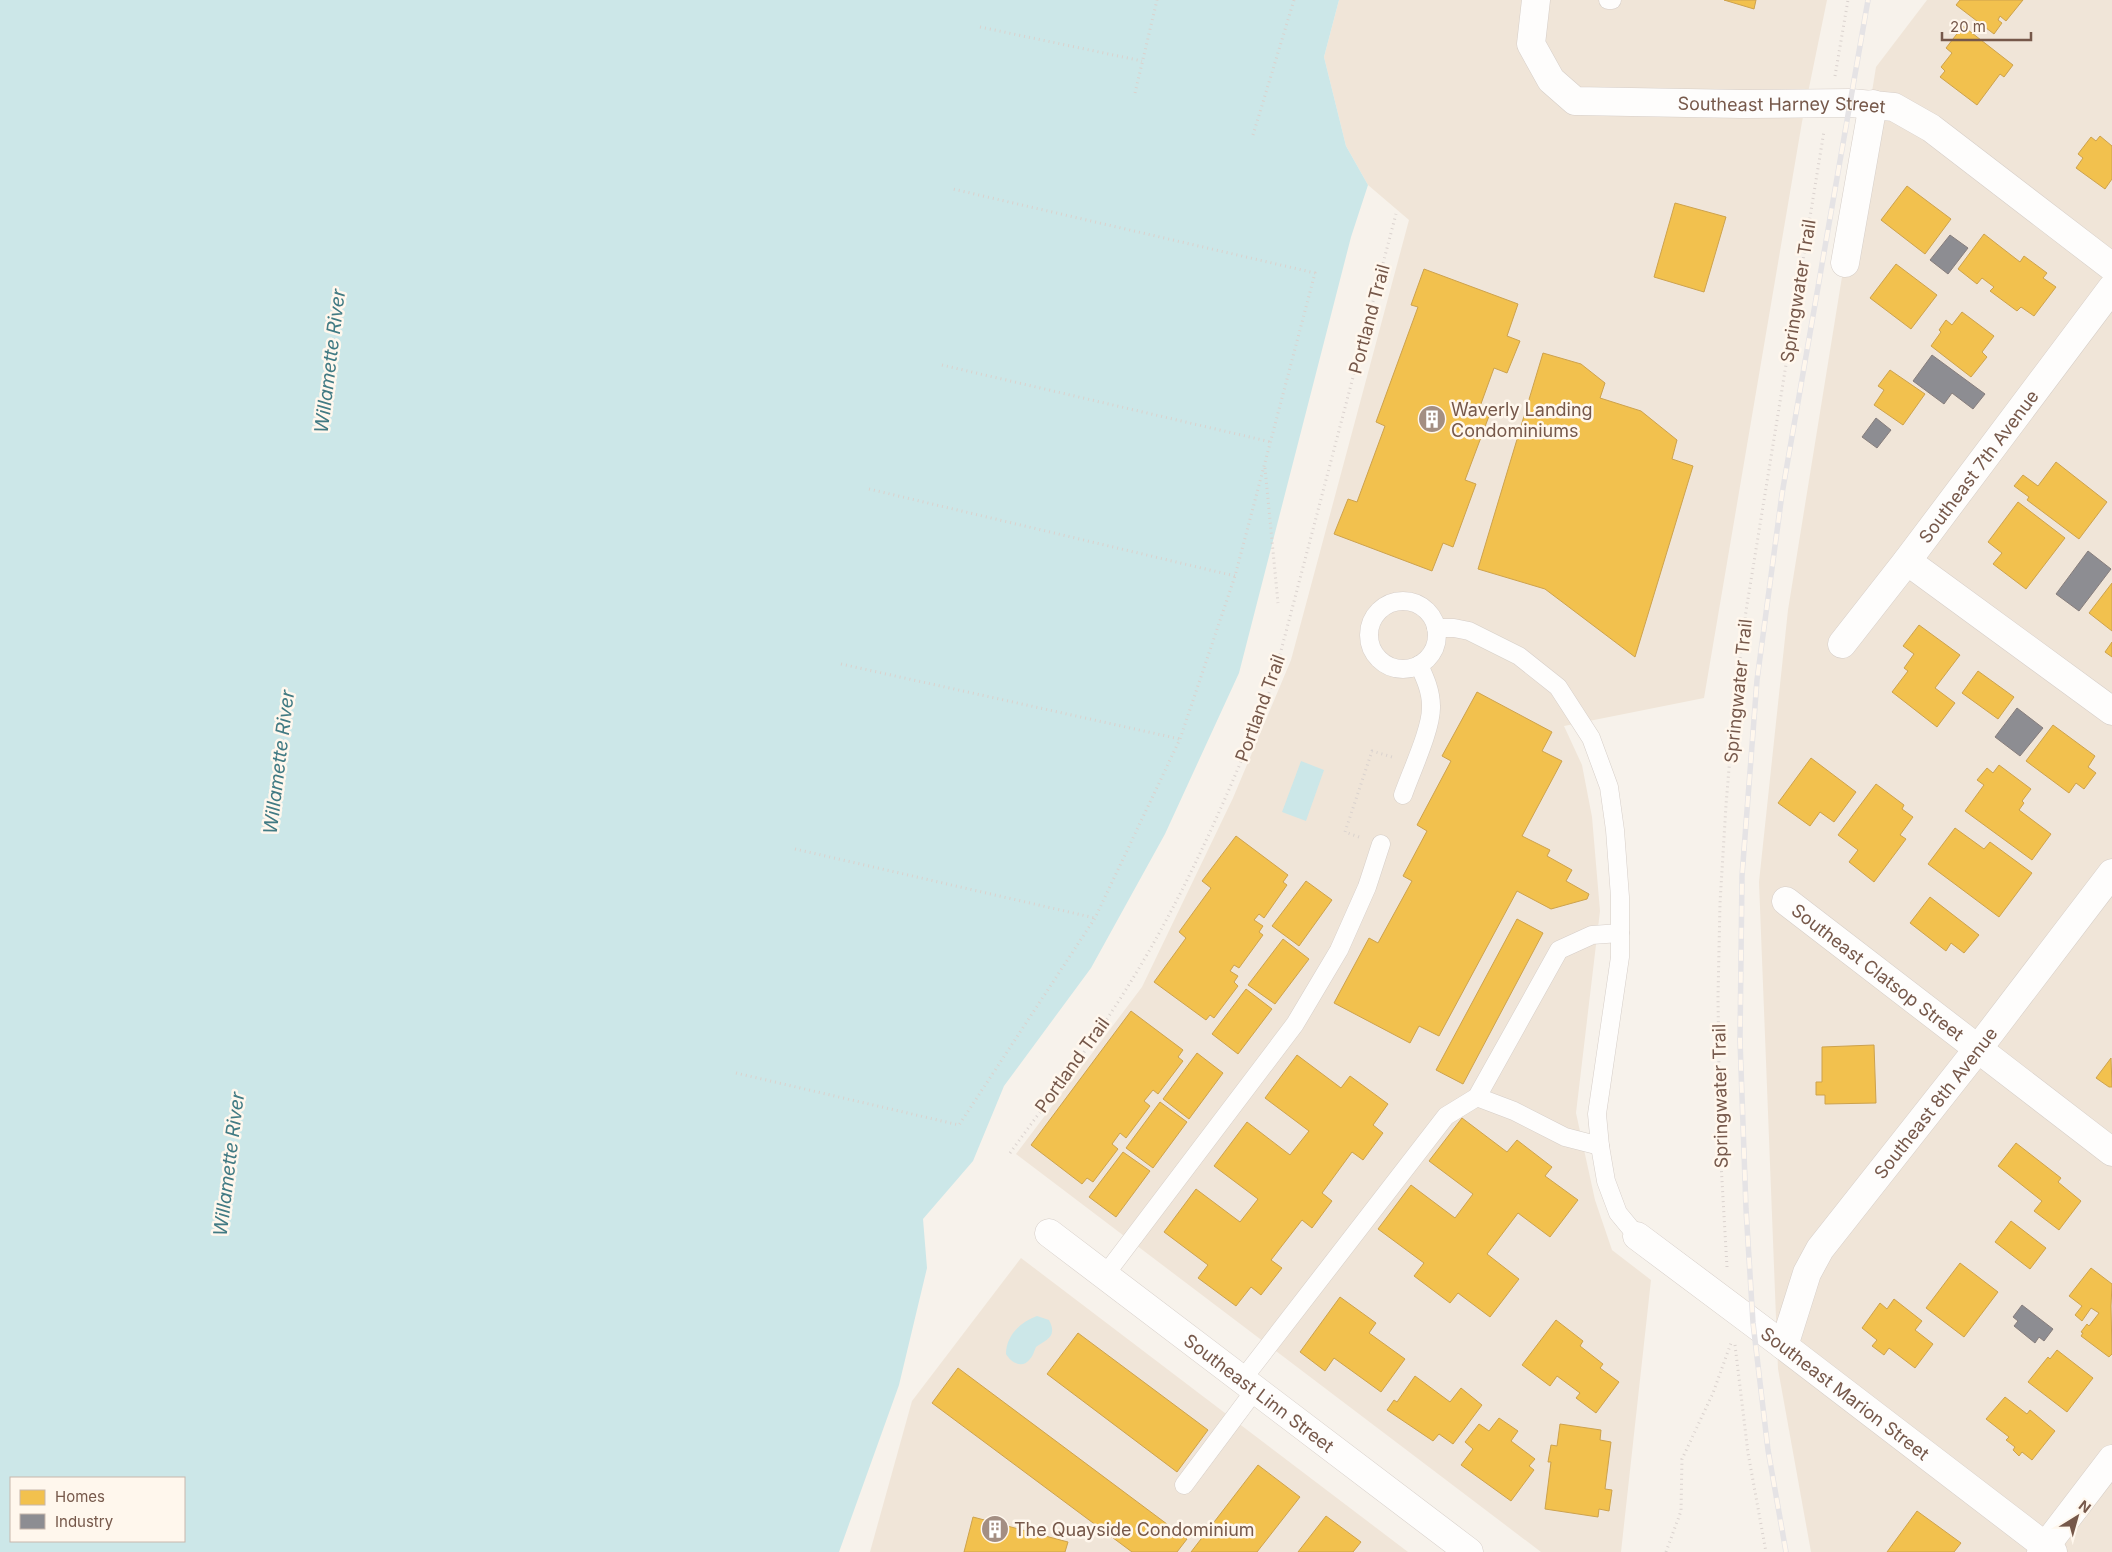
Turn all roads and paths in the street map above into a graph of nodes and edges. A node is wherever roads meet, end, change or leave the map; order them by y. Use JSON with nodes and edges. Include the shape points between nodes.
{"nodes":[{"id":1,"x":1157,"y":0,"type":"edge"},
{"id":2,"x":1294,"y":0,"type":"edge"},
{"id":3,"x":1536,"y":0,"type":"edge"},
{"id":4,"x":1608,"y":0,"type":"edge"},
{"id":5,"x":1612,"y":0,"type":"edge"},
{"id":6,"x":1848,"y":0,"type":"edge"},
{"id":7,"x":980,"y":27,"type":"dead end"},
{"id":8,"x":1142,"y":61,"type":"junction"},
{"id":9,"x":1837,"y":64,"type":"dead end"},
{"id":10,"x":1134,"y":93,"type":"dead end"},
{"id":11,"x":1873,"y":104,"type":"junction"},
{"id":12,"x":1253,"y":135,"type":"dead end"},
{"id":13,"x":1823,"y":138,"type":"dead end"},
{"id":14,"x":952,"y":189,"type":"dead end"},
{"id":15,"x":1396,"y":214,"type":"dead end"},
{"id":16,"x":1845,"y":263,"type":"dead end"},
{"id":17,"x":2112,"y":267,"type":"edge"},
{"id":18,"x":2112,"y":288,"type":"edge"},
{"id":19,"x":942,"y":365,"type":"dead end"},
{"id":20,"x":1271,"y":442,"type":"junction"},
{"id":21,"x":1265,"y":465,"type":"junction"},
{"id":22,"x":870,"y":489,"type":"dead end"},
{"id":23,"x":1907,"y":561,"type":"junction"},
{"id":24,"x":1235,"y":576,"type":"junction"},
{"id":25,"x":1278,"y":603,"type":"dead end"},
{"id":26,"x":1436,"y":628,"type":"junction"},
{"id":27,"x":1842,"y":644,"type":"dead end"},
{"id":28,"x":841,"y":664,"type":"dead end"},
{"id":29,"x":1419,"y":664,"type":"junction"},
{"id":30,"x":2112,"y":712,"type":"edge"},
{"id":31,"x":1180,"y":739,"type":"junction"},
{"id":32,"x":1414,"y":765,"type":"junction"},
{"id":33,"x":1403,"y":795,"type":"dead end"},
{"id":34,"x":1381,"y":844,"type":"joint"},
{"id":35,"x":795,"y":849,"type":"dead end"},
{"id":36,"x":2112,"y":873,"type":"edge"},
{"id":37,"x":1786,"y":901,"type":"dead end"},
{"id":38,"x":1094,"y":918,"type":"junction"},
{"id":39,"x":1620,"y":933,"type":"junction"},
{"id":40,"x":1977,"y":1050,"type":"junction"},
{"id":41,"x":736,"y":1073,"type":"dead end"},
{"id":42,"x":1478,"y":1097,"type":"junction"},
{"id":43,"x":1600,"y":1146,"type":"junction"},
{"id":44,"x":2112,"y":1152,"type":"edge"},
{"id":45,"x":1010,"y":1153,"type":"dead end"},
{"id":46,"x":1049,"y":1233,"type":"dead end"},
{"id":47,"x":1637,"y":1236,"type":"joint"},
{"id":48,"x":1726,"y":1251,"type":"dead end"},
{"id":49,"x":1105,"y":1276,"type":"junction"},
{"id":50,"x":1732,"y":1342,"type":"dead end"},
{"id":51,"x":1784,"y":1346,"type":"junction"},
{"id":52,"x":1736,"y":1359,"type":"dead end"},
{"id":53,"x":1249,"y":1385,"type":"junction"},
{"id":54,"x":2112,"y":1459,"type":"edge"},
{"id":55,"x":1184,"y":1485,"type":"dead end"},
{"id":56,"x":2047,"y":1550,"type":"edge"},
{"id":57,"x":1469,"y":1552,"type":"edge"},
{"id":58,"x":1666,"y":1552,"type":"edge"},
{"id":59,"x":1766,"y":1552,"type":"edge"}],
"edges":[{"from":1,"to":8,"type":"path"},
{"from":2,"to":12,"type":"path"},
{"from":3,"to":11,"type":"street","name":"Southeast Harney Street","via":[[1532,44],[1550,80],[1575,101]]},
{"from":4,"to":5,"type":"lane"},
{"from":6,"to":9,"type":"path"},
{"from":7,"to":8,"type":"path"},
{"from":8,"to":10,"type":"path"},
{"from":11,"to":16,"type":"street"},
{"from":11,"to":17,"type":"street","name":"Southeast Harney Street","via":[[1894,107],[1931,128]]},
{"from":13,"to":48,"type":"path","name":"Springwater Trail","via":[[1746,611],[1734,708],[1720,903],[1718,997],[1720,1146]]},
{"from":14,"to":20,"type":"path","via":[[1315,273]]},
{"from":15,"to":45,"type":"path","name":"Portland Trail","via":[[1272,685],[1242,759],[1182,892],[1123,994]]},
{"from":18,"to":23,"type":"street","name":"Southeast 7th Avenue"},
{"from":19,"to":20,"type":"path"},
{"from":20,"to":21,"type":"path"},
{"from":21,"to":24,"type":"path"},
{"from":21,"to":25,"type":"path"},
{"from":22,"to":24,"type":"path"},
{"from":23,"to":27,"type":"street","name":"Southeast 7th Avenue"},
{"from":23,"to":30,"type":"street"},
{"from":24,"to":31,"type":"path"},
{"from":26,"to":29,"type":"lane","via":[[1435,649],[1427,660]]},
{"from":26,"to":29,"type":"lane","via":[[1428,611],[1417,603],[1403,600],[1390,602],[1378,610],[1371,621],[1368,634],[1378,659],[1402,670]]},
{"from":26,"to":39,"type":"lane","via":[[1469,631],[1519,656],[1558,688],[1591,738],[1611,804],[1620,897]]},
{"from":28,"to":31,"type":"path"},
{"from":29,"to":32,"type":"lane","via":[[1431,706]]},
{"from":31,"to":38,"type":"path"},
{"from":32,"to":33,"type":"lane"},
{"from":32,"to":34,"type":"path","via":[[1372,751],[1345,832]]},
{"from":34,"to":49,"type":"lane","via":[[1367,886],[1338,950],[1295,1024]]},
{"from":35,"to":38,"type":"path"},
{"from":36,"to":40,"type":"street","name":"Southeast 8th Avenue"},
{"from":37,"to":40,"type":"street","name":"Southeast Clatsop Street"},
{"from":38,"to":41,"type":"path","via":[[959,1125]]},
{"from":39,"to":42,"type":"lane","via":[[1592,935],[1559,950]]},
{"from":39,"to":43,"type":"lane","via":[[1615,1002],[1597,1114]]},
{"from":40,"to":44,"type":"street","name":"Southeast Clatsop Street"},
{"from":40,"to":51,"type":"street","name":"Southeast 8th Avenue","via":[[1820,1249],[1807,1273]]},
{"from":42,"to":43,"type":"lane","via":[[1566,1137]]},
{"from":42,"to":53,"type":"lane","via":[[1446,1116]]},
{"from":43,"to":47,"type":"lane","via":[[1606,1181],[1618,1214]]},
{"from":46,"to":49,"type":"street","name":"Southeast Linn Street"},
{"from":47,"to":51,"type":"street","name":"Southeast Marion Street"},
{"from":49,"to":53,"type":"street","name":"Southeast Linn Street"},
{"from":50,"to":58,"type":"path","via":[[1713,1393],[1682,1459],[1680,1511]]},
{"from":51,"to":56,"type":"street","name":"Southeast Marion Street"},
{"from":52,"to":59,"type":"path","via":[[1748,1453]]},
{"from":53,"to":55,"type":"lane"},
{"from":53,"to":57,"type":"street","name":"Southeast Linn Street"},
{"from":54,"to":56,"type":"street"}]}
